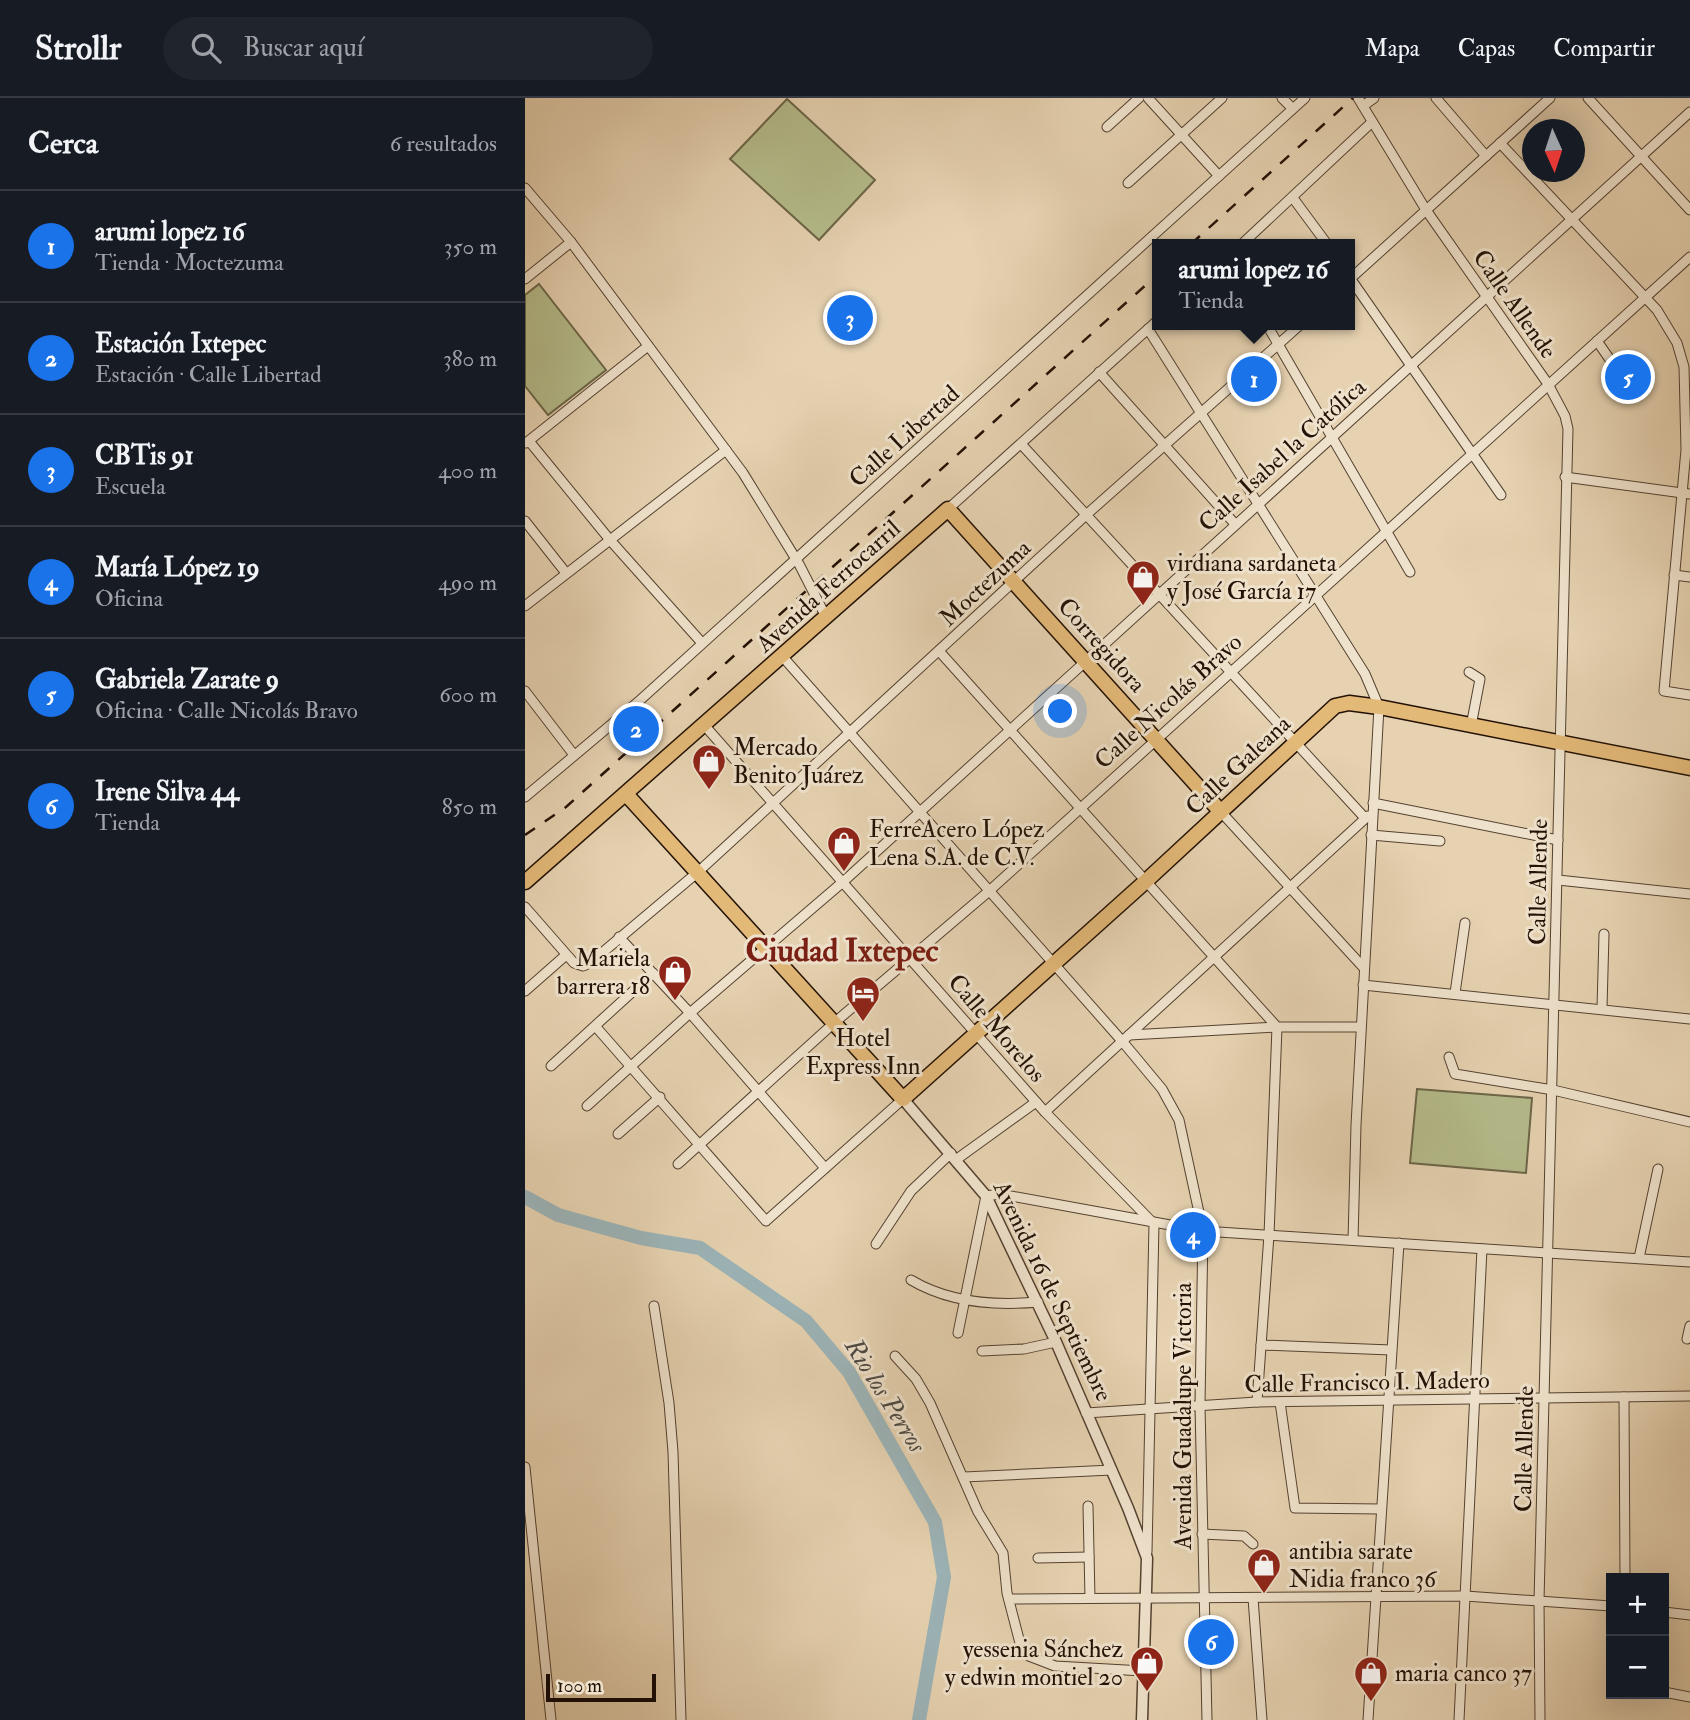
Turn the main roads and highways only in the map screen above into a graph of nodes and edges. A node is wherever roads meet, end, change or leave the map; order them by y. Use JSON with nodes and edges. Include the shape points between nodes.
{"nodes":[{"id":1,"x":948,"y":509,"type":"joint"},
{"id":2,"x":1690,"y":768,"type":"edge"},
{"id":3,"x":626,"y":794,"type":"junction"},
{"id":4,"x":1221,"y":812,"type":"junction"},
{"id":5,"x":525,"y":882,"type":"edge"},
{"id":6,"x":903,"y":1099,"type":"joint"}],
"edges":[{"from":1,"to":3,"type":"main road","name":"Avenida Ferrocarril"},
{"from":1,"to":4,"type":"main road","name":"Corregidora"},
{"from":2,"to":4,"type":"main road","name":"Calle Galeana","via":[[1349,703],[1335,706]]},
{"from":3,"to":5,"type":"main road","name":"Avenida Ferrocarril"},
{"from":3,"to":6,"type":"main road","name":"Avenida 16 de Septiembre"},
{"from":4,"to":6,"type":"main road","name":"Calle Galeana"}]}
